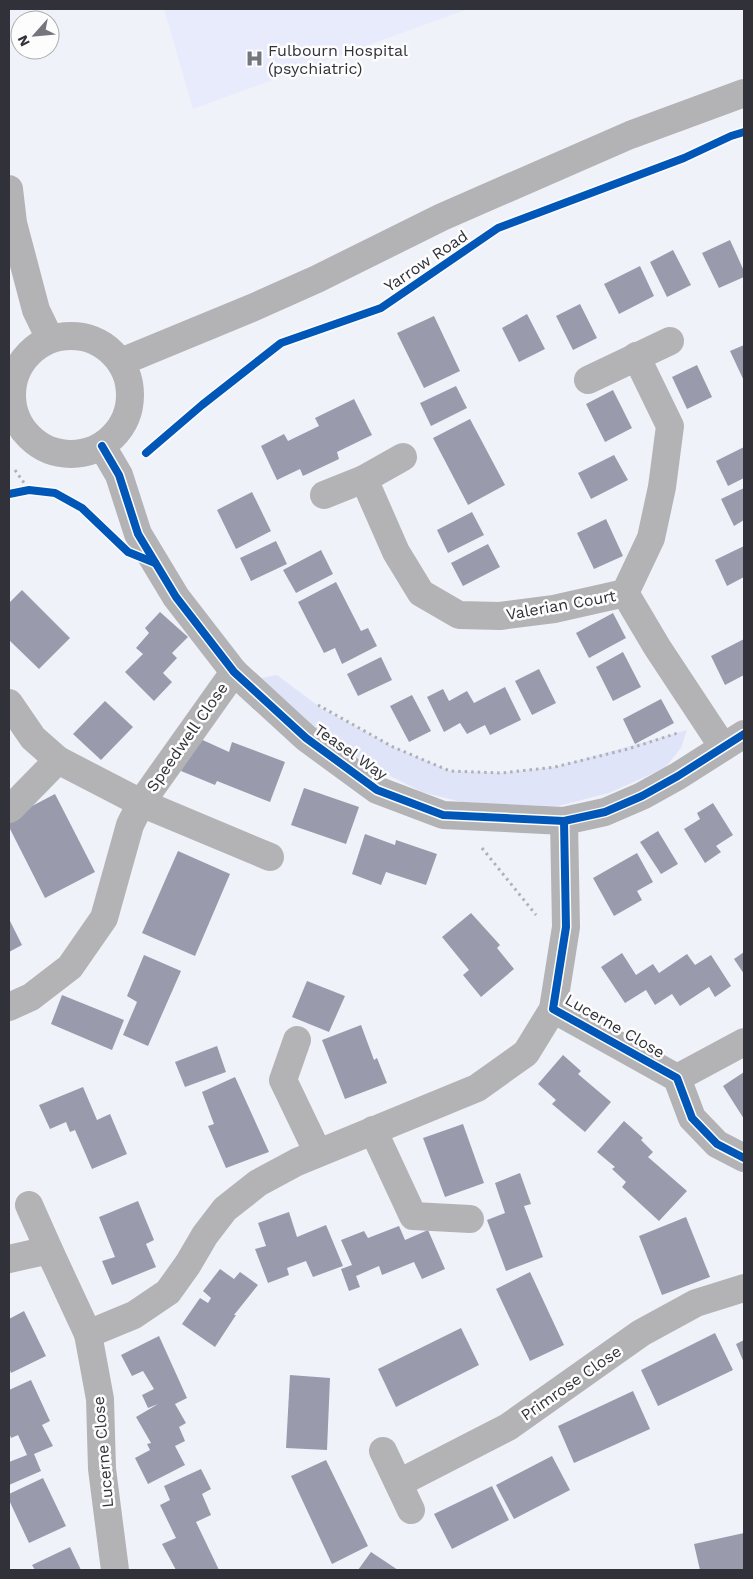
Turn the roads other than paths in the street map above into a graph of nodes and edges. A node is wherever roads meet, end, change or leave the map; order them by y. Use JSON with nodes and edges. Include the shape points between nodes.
{"nodes":[{"id":1,"x":744,"y":93,"type":"edge"},
{"id":2,"x":9,"y":189,"type":"edge"},
{"id":3,"x":50,"y":339,"type":"junction"},
{"id":4,"x":670,"y":341,"type":"dead end"},
{"id":5,"x":636,"y":356,"type":"junction"},
{"id":6,"x":121,"y":362,"type":"junction"},
{"id":7,"x":588,"y":380,"type":"dead end"},
{"id":8,"x":14,"y":429,"type":"edge"},
{"id":9,"x":102,"y":446,"type":"junction"},
{"id":10,"x":403,"y":457,"type":"dead end"},
{"id":11,"x":364,"y":479,"type":"junction"},
{"id":12,"x":324,"y":495,"type":"dead end"},
{"id":13,"x":625,"y":593,"type":"junction"},
{"id":14,"x":234,"y":672,"type":"junction"},
{"id":15,"x":9,"y":704,"type":"edge"},
{"id":16,"x":734,"y":740,"type":"edge"},
{"id":17,"x":58,"y":760,"type":"junction"},
{"id":18,"x":141,"y":803,"type":"junction"},
{"id":19,"x":9,"y":809,"type":"edge"},
{"id":20,"x":564,"y":821,"type":"junction"},
{"id":21,"x":270,"y":857,"type":"dead end"},
{"id":22,"x":9,"y":1007,"type":"edge"},
{"id":23,"x":553,"y":1009,"type":"junction"},
{"id":24,"x":297,"y":1040,"type":"dead end"},
{"id":25,"x":744,"y":1042,"type":"edge"},
{"id":26,"x":677,"y":1078,"type":"junction"},
{"id":27,"x":373,"y":1130,"type":"junction"},
{"id":28,"x":318,"y":1153,"type":"junction"},
{"id":29,"x":744,"y":1158,"type":"edge"},
{"id":30,"x":29,"y":1205,"type":"dead end"},
{"id":31,"x":470,"y":1219,"type":"dead end"},
{"id":32,"x":49,"y":1250,"type":"junction"},
{"id":33,"x":9,"y":1259,"type":"edge"},
{"id":34,"x":744,"y":1288,"type":"edge"},
{"id":35,"x":88,"y":1334,"type":"junction"},
{"id":36,"x":383,"y":1451,"type":"dead end"},
{"id":37,"x":399,"y":1483,"type":"junction"},
{"id":38,"x":411,"y":1510,"type":"dead end"},
{"id":39,"x":115,"y":1570,"type":"edge"}],
"edges":[{"from":1,"to":6,"type":"street","name":"Yarrow Road","via":[[630,135],[442,217],[252,308]]},
{"from":2,"to":3,"type":"street","via":[[13,223],[36,310]]},
{"from":3,"to":6,"type":"street","via":[[82,336],[97,341]]},
{"from":3,"to":8,"type":"street","via":[[37,346],[18,368],[11,397]]},
{"from":4,"to":5,"type":"street"},
{"from":5,"to":7,"type":"street"},
{"from":5,"to":13,"type":"street","name":"Valerian Court","via":[[670,426],[651,538]]},
{"from":6,"to":9,"type":"street","via":[[128,376],[130,408],[115,436]]},
{"from":8,"to":9,"type":"street","via":[[48,450],[66,455],[85,453]]},
{"from":9,"to":14,"type":"street","name":"Teasel Way","via":[[119,475],[138,534],[176,597]]},
{"from":10,"to":11,"type":"street"},
{"from":11,"to":12,"type":"street"},
{"from":11,"to":13,"type":"street","name":"Valerian Court","via":[[396,552],[421,593],[459,615],[509,615]]},
{"from":13,"to":16,"type":"street","name":"Valerian Court","via":[[705,720]]},
{"from":14,"to":18,"type":"street","name":"Speedwell Close"},
{"from":14,"to":20,"type":"street","name":"Teasel Way","via":[[306,738],[377,790],[443,815]]},
{"from":15,"to":17,"type":"street","name":"Speedwell Close","via":[[33,738]]},
{"from":16,"to":20,"type":"street","name":"Teasel Way","via":[[642,796],[605,812]]},
{"from":17,"to":18,"type":"street","name":"Speedwell Close"},
{"from":17,"to":19,"type":"street"},
{"from":18,"to":21,"type":"street"},
{"from":18,"to":22,"type":"street","name":"Speedwell Close","via":[[130,825],[104,918],[70,967],[31,998]]},
{"from":20,"to":23,"type":"street","name":"Lucerne Close","via":[[566,927]]},
{"from":23,"to":26,"type":"street","name":"Lucerne Close"},
{"from":23,"to":27,"type":"street","name":"Lucerne Close","via":[[526,1052],[477,1088]]},
{"from":24,"to":28,"type":"street","via":[[283,1080]]},
{"from":25,"to":26,"type":"street","name":"Lucerne Close"},
{"from":26,"to":29,"type":"street","name":"Lucerne Close","via":[[692,1118],[717,1144]]},
{"from":27,"to":28,"type":"street","name":"Lucerne Close"},
{"from":27,"to":31,"type":"street","via":[[413,1216]]},
{"from":28,"to":35,"type":"street","name":"Lucerne Close","via":[[258,1183],[225,1209],[168,1292],[134,1315]]},
{"from":30,"to":32,"type":"street","name":"Lucerne Close"},
{"from":32,"to":33,"type":"street"},
{"from":32,"to":35,"type":"street","name":"Lucerne Close"},
{"from":34,"to":37,"type":"street","name":"Primrose Close","via":[[696,1304],[641,1333],[508,1427]]},
{"from":35,"to":39,"type":"street","name":"Lucerne Close","via":[[100,1399],[102,1469]]},
{"from":36,"to":37,"type":"street"},
{"from":37,"to":38,"type":"street"}]}
